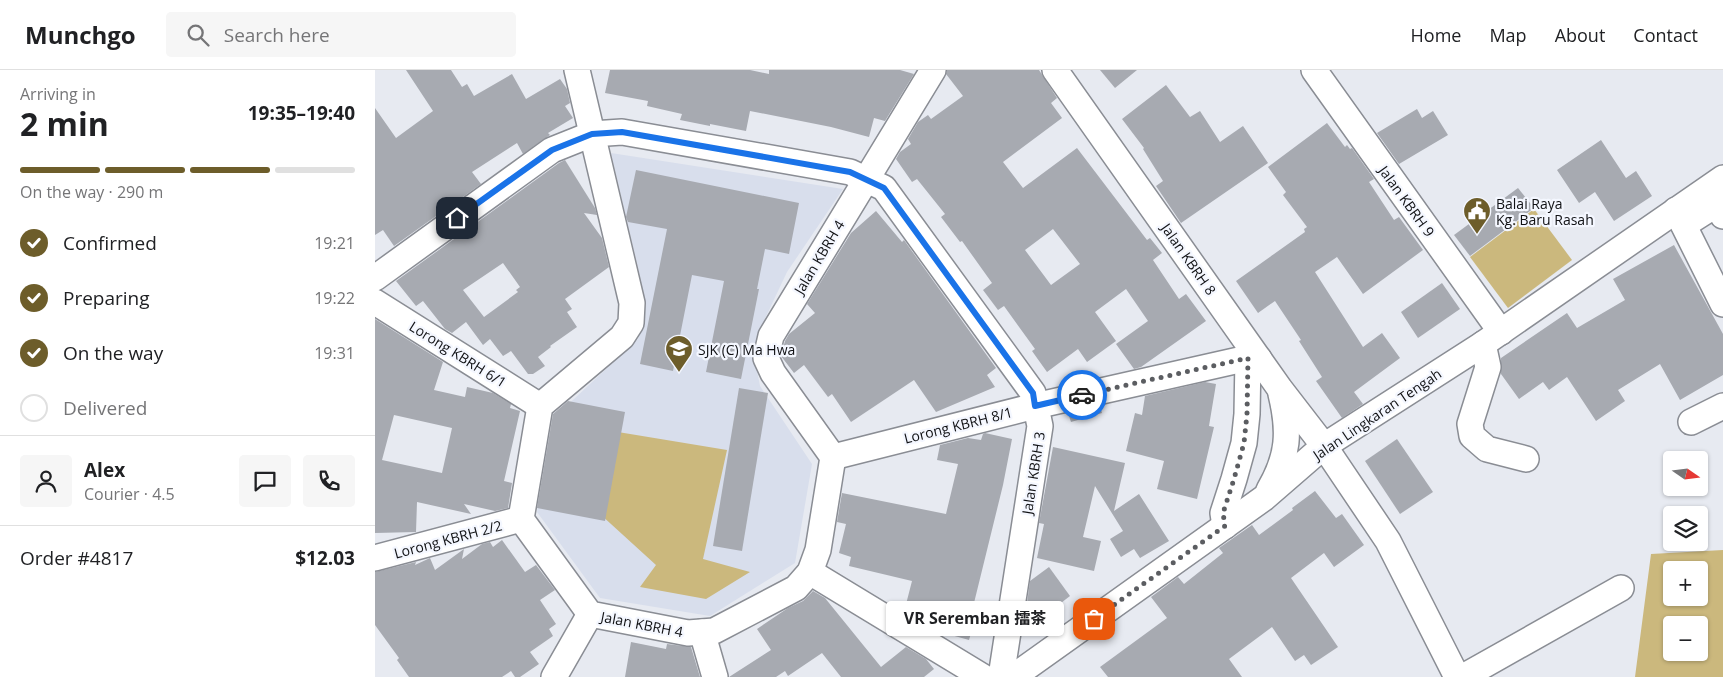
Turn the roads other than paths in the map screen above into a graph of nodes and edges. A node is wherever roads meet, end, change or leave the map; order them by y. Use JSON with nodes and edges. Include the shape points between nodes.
{"nodes":[{"id":1,"x":577,"y":70,"type":"edge"},
{"id":2,"x":933,"y":70,"type":"edge"},
{"id":3,"x":1055,"y":70,"type":"edge"},
{"id":4,"x":1314,"y":70,"type":"edge"},
{"id":5,"x":592,"y":134,"type":"junction"},
{"id":6,"x":1723,"y":178,"type":"edge"},
{"id":7,"x":866,"y":180,"type":"junction"},
{"id":8,"x":1723,"y":216,"type":"edge"},
{"id":9,"x":1680,"y":218,"type":"junction"},
{"id":10,"x":375,"y":278,"type":"edge"},
{"id":11,"x":375,"y":302,"type":"edge"},
{"id":12,"x":1723,"y":304,"type":"edge"},
{"id":13,"x":1492,"y":338,"type":"junction"},
{"id":14,"x":1254,"y":358,"type":"junction"},
{"id":15,"x":1280,"y":389,"type":"junction"},
{"id":16,"x":540,"y":406,"type":"junction"},
{"id":17,"x":1035,"y":406,"type":"junction"},
{"id":18,"x":1723,"y":406,"type":"edge"},
{"id":19,"x":1691,"y":422,"type":"dead end"},
{"id":20,"x":1324,"y":446,"type":"junction"},
{"id":21,"x":833,"y":457,"type":"junction"},
{"id":22,"x":1527,"y":459,"type":"dead end"},
{"id":23,"x":1264,"y":498,"type":"junction"},
{"id":24,"x":521,"y":519,"type":"junction"},
{"id":25,"x":1225,"y":526,"type":"junction"},
{"id":26,"x":375,"y":558,"type":"edge"},
{"id":27,"x":810,"y":572,"type":"junction"},
{"id":28,"x":1621,"y":588,"type":"dead end"},
{"id":29,"x":590,"y":614,"type":"junction"},
{"id":30,"x":703,"y":632,"type":"junction"},
{"id":31,"x":554,"y":677,"type":"edge"},
{"id":32,"x":715,"y":677,"type":"edge"},
{"id":33,"x":983,"y":677,"type":"edge"},
{"id":34,"x":1001,"y":677,"type":"edge"},
{"id":35,"x":1013,"y":677,"type":"edge"},
{"id":36,"x":1457,"y":677,"type":"edge"},
{"id":37,"x":1463,"y":677,"type":"edge"}],
"edges":[{"from":1,"to":5,"type":"street"},
{"from":2,"to":7,"type":"street","name":"Jalan KBRH 4"},
{"from":3,"to":14,"type":"street","name":"Jalan KBRH 8"},
{"from":4,"to":13,"type":"street","name":"Jalan KBRH 9"},
{"from":5,"to":7,"type":"street","name":"Jalan KBRH 3","via":[[622,132],[719,148],[850,172]]},
{"from":5,"to":10,"type":"street","name":"Jalan KBRH 3","via":[[552,150]]},
{"from":5,"to":16,"type":"street","via":[[632,303],[631,323],[623,337]]},
{"from":6,"to":9,"type":"street","name":"Jalan Lingkaran Tengah"},
{"from":7,"to":17,"type":"street","name":"Jalan KBRH 3","via":[[884,188],[1033,393]]},
{"from":7,"to":21,"type":"street","name":"Jalan KBRH 4","via":[[771,336],[766,358],[773,373]]},
{"from":8,"to":9,"type":"street","via":[[1717,204]]},
{"from":9,"to":12,"type":"street"},
{"from":9,"to":13,"type":"street","name":"Jalan Lingkaran Tengah"},
{"from":11,"to":16,"type":"street","name":"Lorong KBRH 6/1"},
{"from":13,"to":20,"type":"street","name":"Jalan Lingkaran Tengah"},
{"from":13,"to":22,"type":"street","via":[[1489,367],[1470,424],[1472,436],[1487,448]]},
{"from":14,"to":15,"type":"street","name":"Jalan KBRH 8"},
{"from":14,"to":17,"type":"street","name":"Lorong KBRH 8/1"},
{"from":14,"to":25,"type":"street","via":[[1244,443],[1223,513]]},
{"from":15,"to":20,"type":"street","name":"Jalan KBRH 8"},
{"from":15,"to":23,"type":"street","via":[[1287,417],[1287,446],[1279,473]]},
{"from":16,"to":24,"type":"street"},
{"from":17,"to":21,"type":"street","name":"Lorong KBRH 8/1"},
{"from":17,"to":34,"type":"street","name":"Jalan KBRH 3","via":[[1040,426]]},
{"from":18,"to":19,"type":"street"},
{"from":20,"to":23,"type":"street","name":"Jalan Lingkaran Tengah"},
{"from":20,"to":36,"type":"street","name":"Jalan KBRH 8","via":[[1388,541]]},
{"from":21,"to":27,"type":"street","name":"Jalan KBRH 4","via":[[817,550]]},
{"from":23,"to":25,"type":"street","name":"Jalan Lingkaran Tengah"},
{"from":24,"to":26,"type":"street","name":"Lorong KBRH 2/2"},
{"from":24,"to":29,"type":"street","name":"Jalan KBRH 4"},
{"from":25,"to":35,"type":"street","name":"Jalan Lingkaran Tengah"},
{"from":27,"to":30,"type":"street","name":"Jalan KBRH 4","via":[[796,588],[714,631]]},
{"from":27,"to":33,"type":"street"},
{"from":28,"to":37,"type":"street"},
{"from":29,"to":30,"type":"street","name":"Jalan KBRH 4","via":[[688,633]]},
{"from":29,"to":31,"type":"street"},
{"from":30,"to":32,"type":"street"}]}
